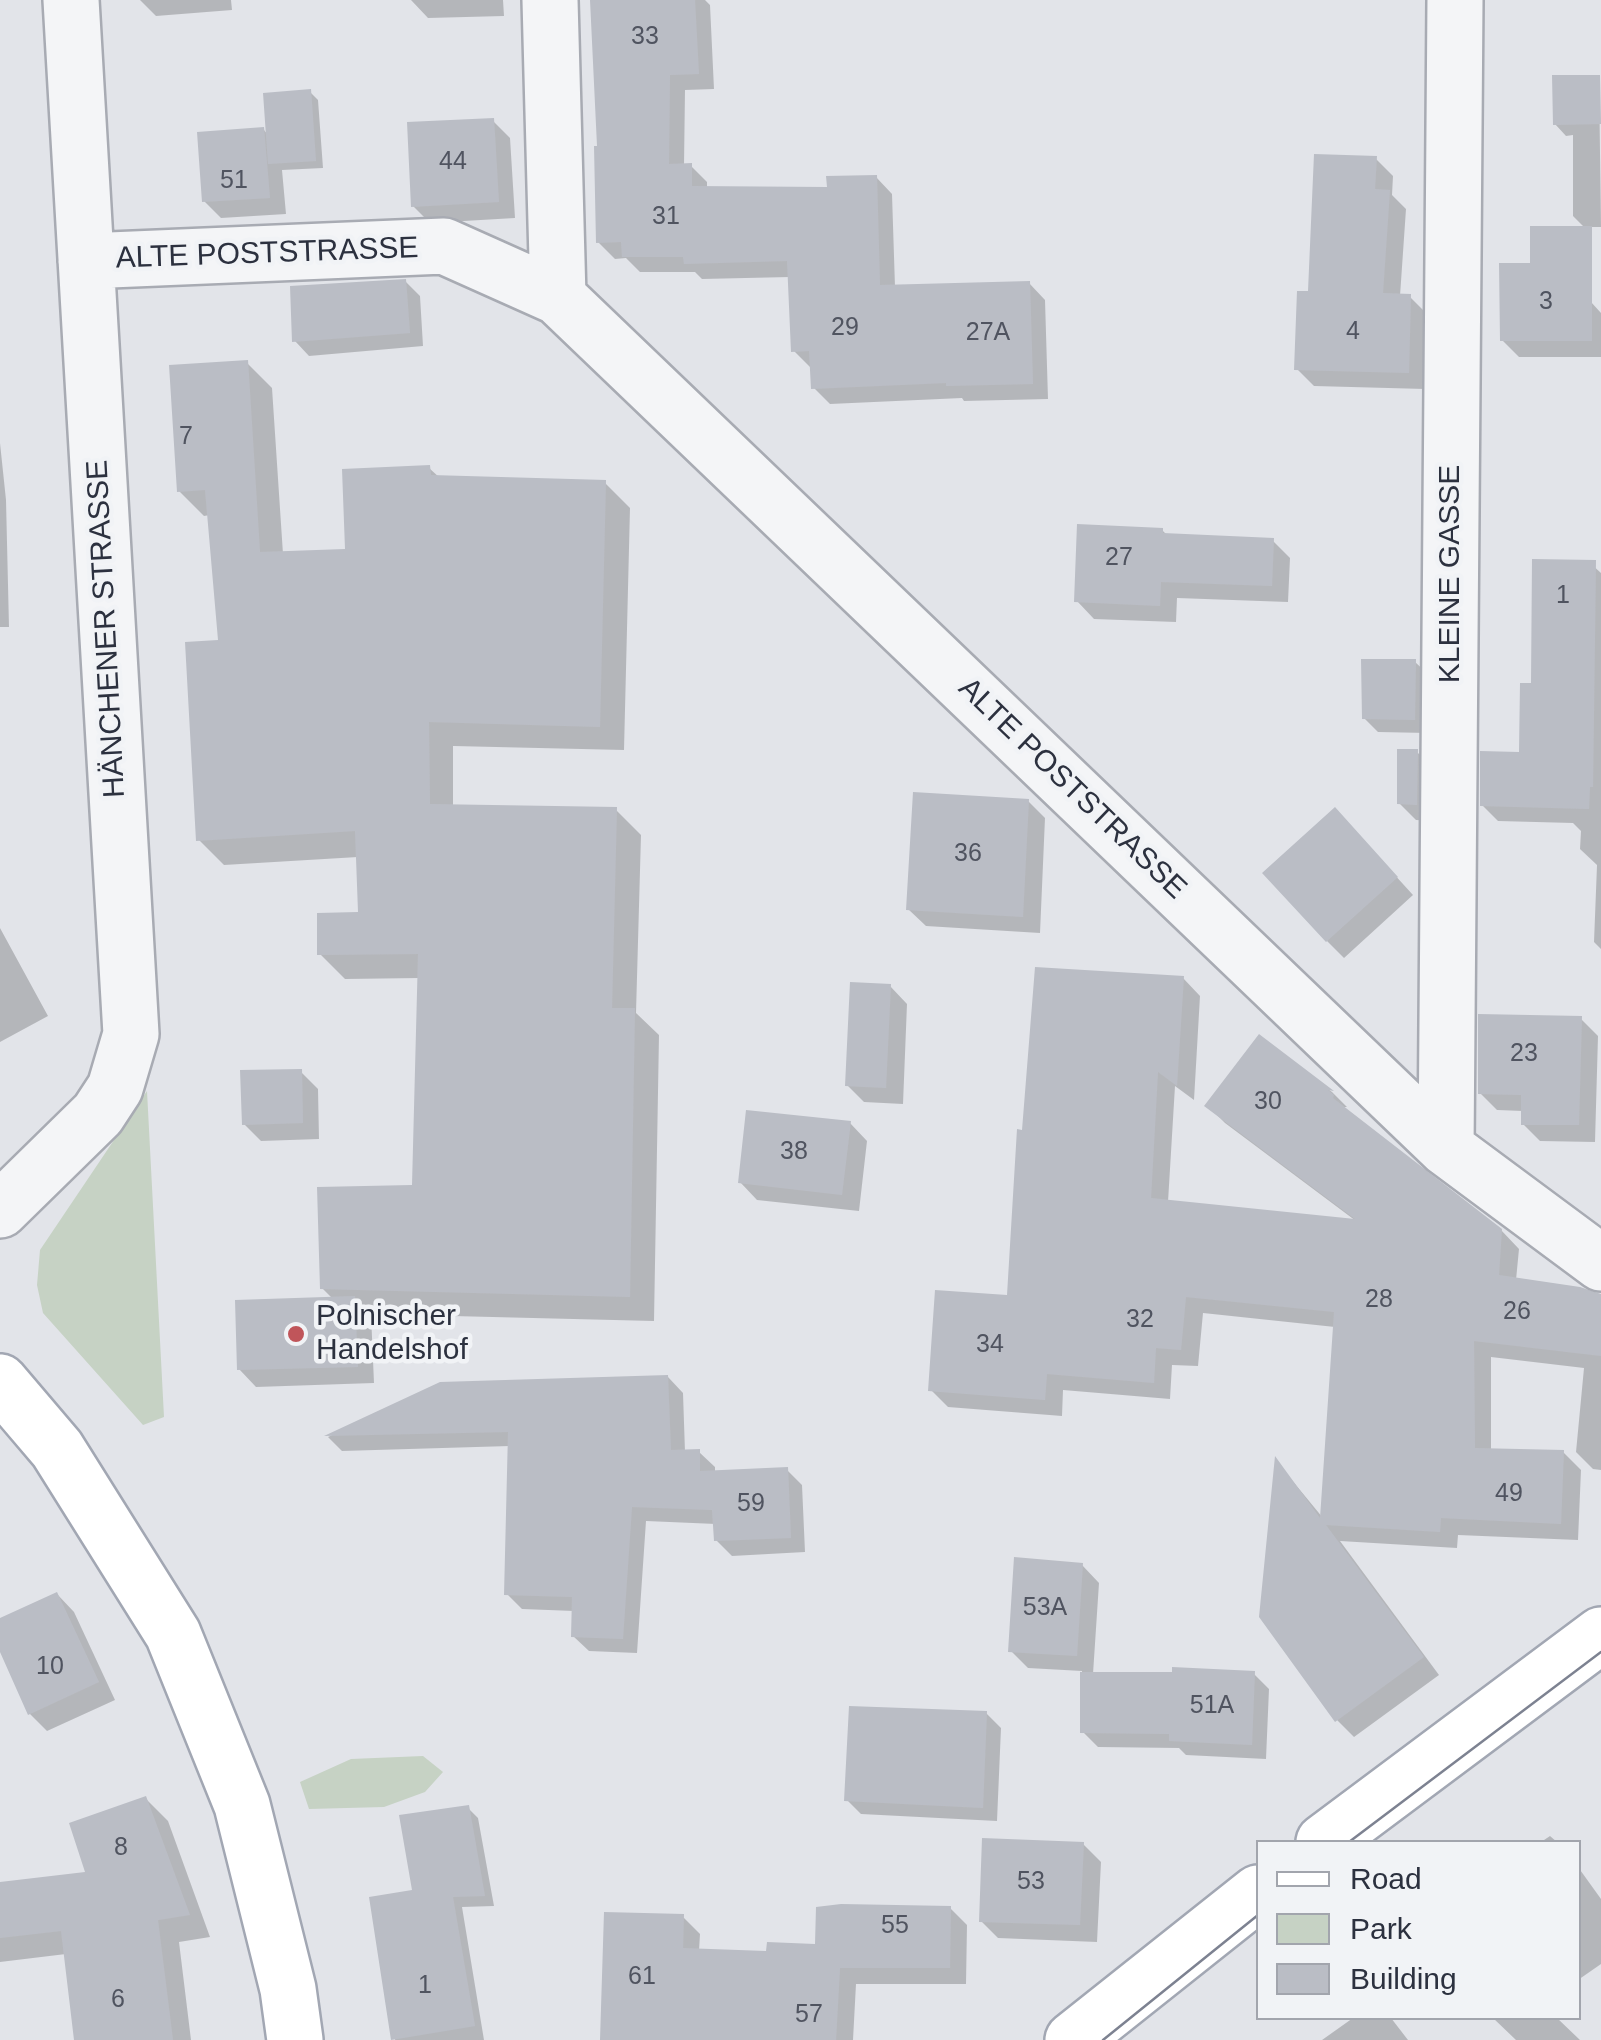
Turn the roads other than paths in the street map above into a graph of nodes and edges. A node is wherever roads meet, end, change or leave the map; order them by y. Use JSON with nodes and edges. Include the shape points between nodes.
{"nodes":[{"id":1,"x":71,"y":0,"type":"edge"},
{"id":2,"x":550,"y":0,"type":"edge"},
{"id":3,"x":1455,"y":0,"type":"edge"},
{"id":4,"x":86,"y":261,"type":"junction"},
{"id":5,"x":558,"y":297,"type":"junction"},
{"id":6,"x":1446,"y":1148,"type":"junction"},
{"id":7,"x":0,"y":1210,"type":"edge"},
{"id":8,"x":1601,"y":1264,"type":"edge"},
{"id":9,"x":0,"y":1382,"type":"edge"},
{"id":10,"x":1601,"y":1636,"type":"edge"},
{"id":11,"x":1327,"y":1840,"type":"edge"},
{"id":12,"x":1256,"y":1895,"type":"edge"},
{"id":13,"x":295,"y":2040,"type":"edge"},
{"id":14,"x":1072,"y":2040,"type":"edge"}],
"edges":[{"from":1,"to":4,"type":"street","name":"HÄNCHENER STRASSE"},
{"from":2,"to":5,"type":"street"},
{"from":3,"to":6,"type":"street","name":"KLEINE GASSE"},
{"from":4,"to":5,"type":"street","name":"ALTE POSTSTRASSE","via":[[444,246]]},
{"from":4,"to":7,"type":"street","name":"HÄNCHENER STRASSE","via":[[131,1034],[115,1088],[98,1114]]},
{"from":5,"to":6,"type":"street","name":"ALTE POSTSTRASSE"},
{"from":6,"to":8,"type":"street","name":"ALTE POSTSTRASSE"},
{"from":9,"to":13,"type":"main road","via":[[57,1449],[173,1634],[242,1805]]},
{"from":10,"to":11,"type":"main road"},
{"from":12,"to":14,"type":"main road"}]}
